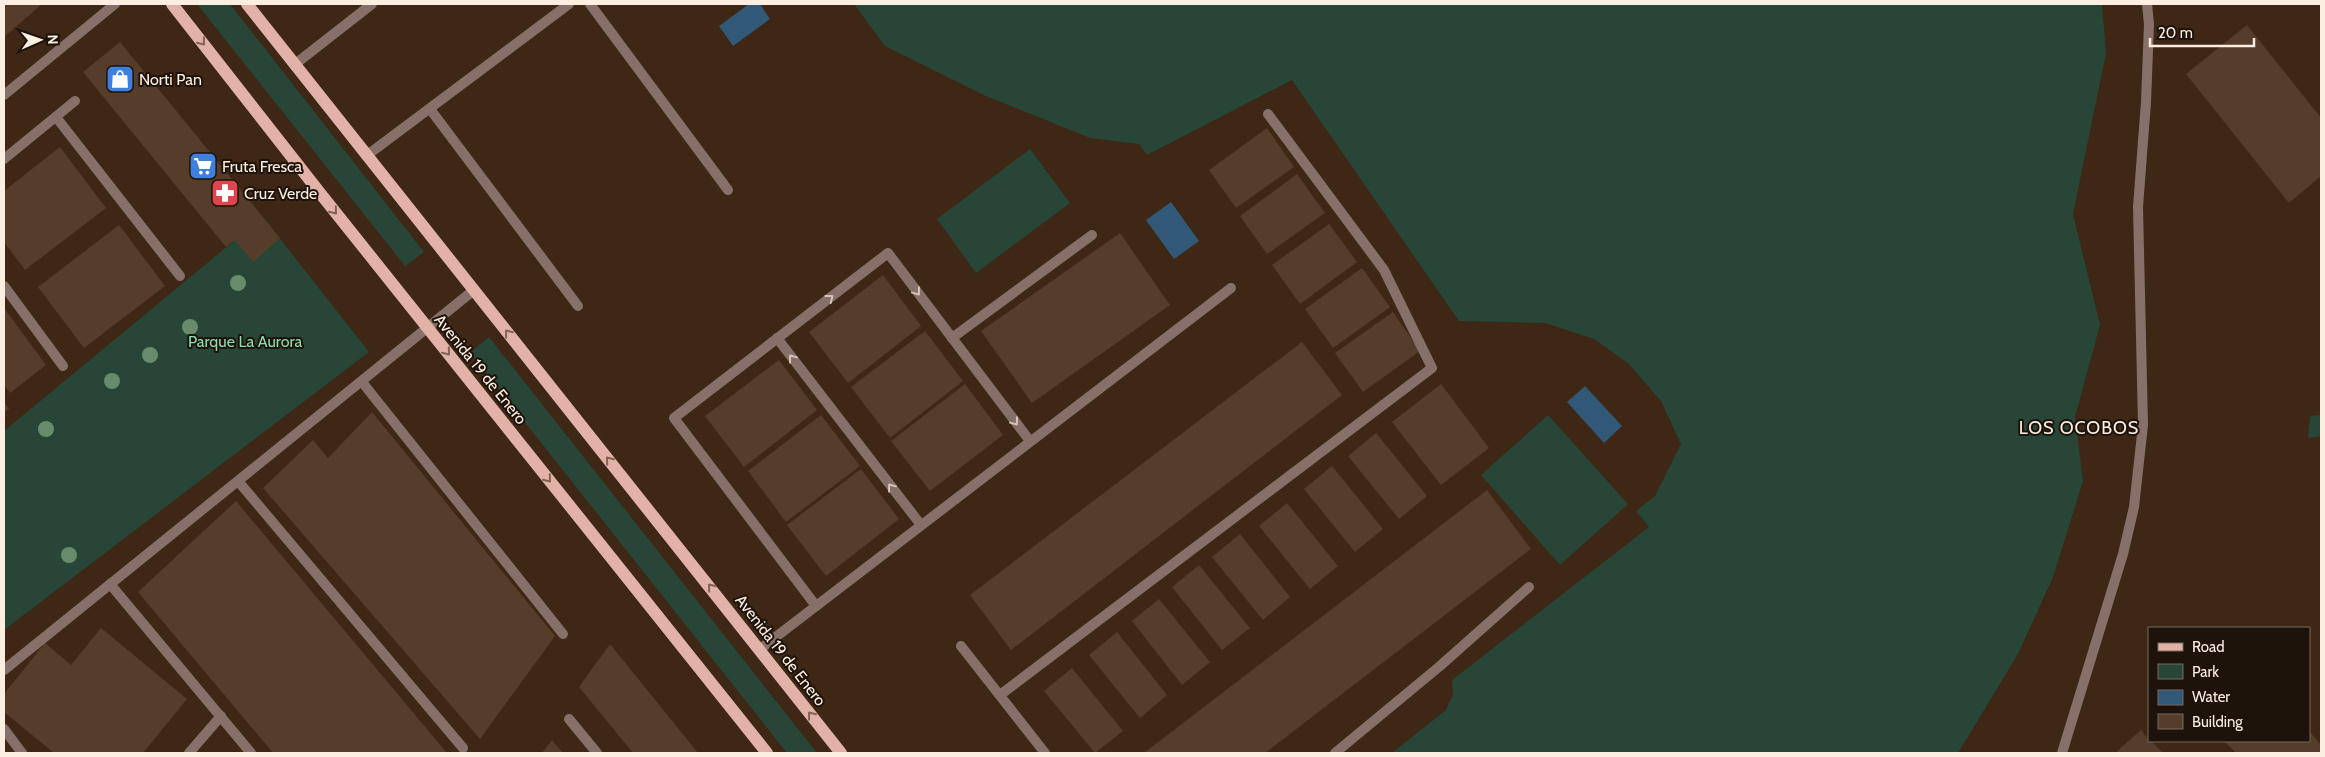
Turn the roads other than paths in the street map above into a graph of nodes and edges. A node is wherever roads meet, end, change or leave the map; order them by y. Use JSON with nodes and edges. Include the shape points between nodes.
{"nodes":[{"id":1,"x":115,"y":4,"type":"edge"},
{"id":2,"x":172,"y":4,"type":"edge"},
{"id":3,"x":247,"y":4,"type":"edge"},
{"id":4,"x":372,"y":4,"type":"edge"},
{"id":5,"x":569,"y":4,"type":"edge"},
{"id":6,"x":590,"y":4,"type":"edge"},
{"id":7,"x":2147,"y":4,"type":"edge"},
{"id":8,"x":294,"y":65,"type":"junction"},
{"id":9,"x":4,"y":95,"type":"edge"},
{"id":10,"x":75,"y":101,"type":"dead end"},
{"id":11,"x":430,"y":109,"type":"junction"},
{"id":12,"x":1268,"y":114,"type":"dead end"},
{"id":13,"x":56,"y":116,"type":"junction"},
{"id":14,"x":366,"y":156,"type":"junction"},
{"id":15,"x":4,"y":159,"type":"edge"},
{"id":16,"x":728,"y":190,"type":"dead end"},
{"id":17,"x":1092,"y":235,"type":"dead end"},
{"id":18,"x":180,"y":276,"type":"dead end"},
{"id":19,"x":4,"y":286,"type":"edge"},
{"id":20,"x":1231,"y":288,"type":"dead end"},
{"id":21,"x":474,"y":290,"type":"junction"},
{"id":22,"x":578,"y":306,"type":"dead end"},
{"id":23,"x":427,"y":327,"type":"junction"},
{"id":24,"x":777,"y":338,"type":"junction"},
{"id":25,"x":952,"y":338,"type":"junction"},
{"id":26,"x":63,"y":366,"type":"dead end"},
{"id":27,"x":362,"y":382,"type":"junction"},
{"id":28,"x":1030,"y":441,"type":"junction"},
{"id":29,"x":238,"y":481,"type":"junction"},
{"id":30,"x":921,"y":526,"type":"junction"},
{"id":31,"x":110,"y":584,"type":"junction"},
{"id":32,"x":1529,"y":587,"type":"dead end"},
{"id":33,"x":816,"y":606,"type":"junction"},
{"id":34,"x":563,"y":634,"type":"dead end"},
{"id":35,"x":962,"y":646,"type":"dead end"},
{"id":36,"x":760,"y":649,"type":"junction"},
{"id":37,"x":4,"y":670,"type":"edge"},
{"id":38,"x":1000,"y":696,"type":"junction"},
{"id":39,"x":221,"y":716,"type":"junction"},
{"id":40,"x":569,"y":719,"type":"dead end"},
{"id":41,"x":4,"y":729,"type":"edge"},
{"id":42,"x":463,"y":748,"type":"dead end"},
{"id":43,"x":22,"y":753,"type":"edge"},
{"id":44,"x":189,"y":753,"type":"edge"},
{"id":45,"x":251,"y":753,"type":"edge"},
{"id":46,"x":597,"y":753,"type":"edge"},
{"id":47,"x":767,"y":753,"type":"edge"},
{"id":48,"x":841,"y":753,"type":"edge"},
{"id":49,"x":1045,"y":753,"type":"edge"},
{"id":50,"x":1335,"y":753,"type":"edge"},
{"id":51,"x":2062,"y":753,"type":"edge"}],
"edges":[{"from":1,"to":9,"type":"street"},
{"from":2,"to":23,"type":"main road","name":"Avenida 19 de Enero","one_way":true},
{"from":3,"to":8,"type":"main road","name":"Avenida 19 de Enero"},
{"from":4,"to":8,"type":"street"},
{"from":5,"to":11,"type":"street"},
{"from":6,"to":16,"type":"street"},
{"from":7,"to":51,"type":"street","via":[[2146,102],[2138,207],[2143,425],[2134,507],[2123,554]]},
{"from":8,"to":14,"type":"main road","name":"Avenida 19 de Enero"},
{"from":10,"to":13,"type":"street"},
{"from":11,"to":14,"type":"street"},
{"from":11,"to":22,"type":"street"},
{"from":12,"to":38,"type":"street","via":[[1384,270],[1432,368]]},
{"from":13,"to":15,"type":"street"},
{"from":13,"to":18,"type":"street"},
{"from":14,"to":21,"type":"main road","name":"Avenida 19 de Enero"},
{"from":17,"to":25,"type":"street"},
{"from":19,"to":26,"type":"street"},
{"from":20,"to":28,"type":"street"},
{"from":21,"to":23,"type":"street"},
{"from":36,"to":21,"type":"main road","name":"Avenida 19 de Enero","one_way":true},
{"from":23,"to":27,"type":"street"},
{"from":23,"to":47,"type":"main road","name":"Avenida 19 de Enero","one_way":true},
{"from":24,"to":25,"type":"street","one_way":true,"via":[[888,253]]},
{"from":30,"to":24,"type":"street","one_way":true},
{"from":24,"to":33,"type":"street","via":[[674,418]]},
{"from":25,"to":28,"type":"street","one_way":true},
{"from":27,"to":29,"type":"street"},
{"from":27,"to":34,"type":"street"},
{"from":28,"to":30,"type":"street"},
{"from":29,"to":31,"type":"street"},
{"from":29,"to":42,"type":"street"},
{"from":30,"to":33,"type":"street"},
{"from":31,"to":37,"type":"street"},
{"from":31,"to":39,"type":"street"},
{"from":32,"to":50,"type":"street"},
{"from":33,"to":36,"type":"street"},
{"from":35,"to":38,"type":"street"},
{"from":48,"to":36,"type":"main road","name":"Avenida 19 de Enero","one_way":true},
{"from":38,"to":49,"type":"street"},
{"from":39,"to":44,"type":"street"},
{"from":39,"to":45,"type":"street"},
{"from":40,"to":46,"type":"street"},
{"from":41,"to":43,"type":"street"}]}
